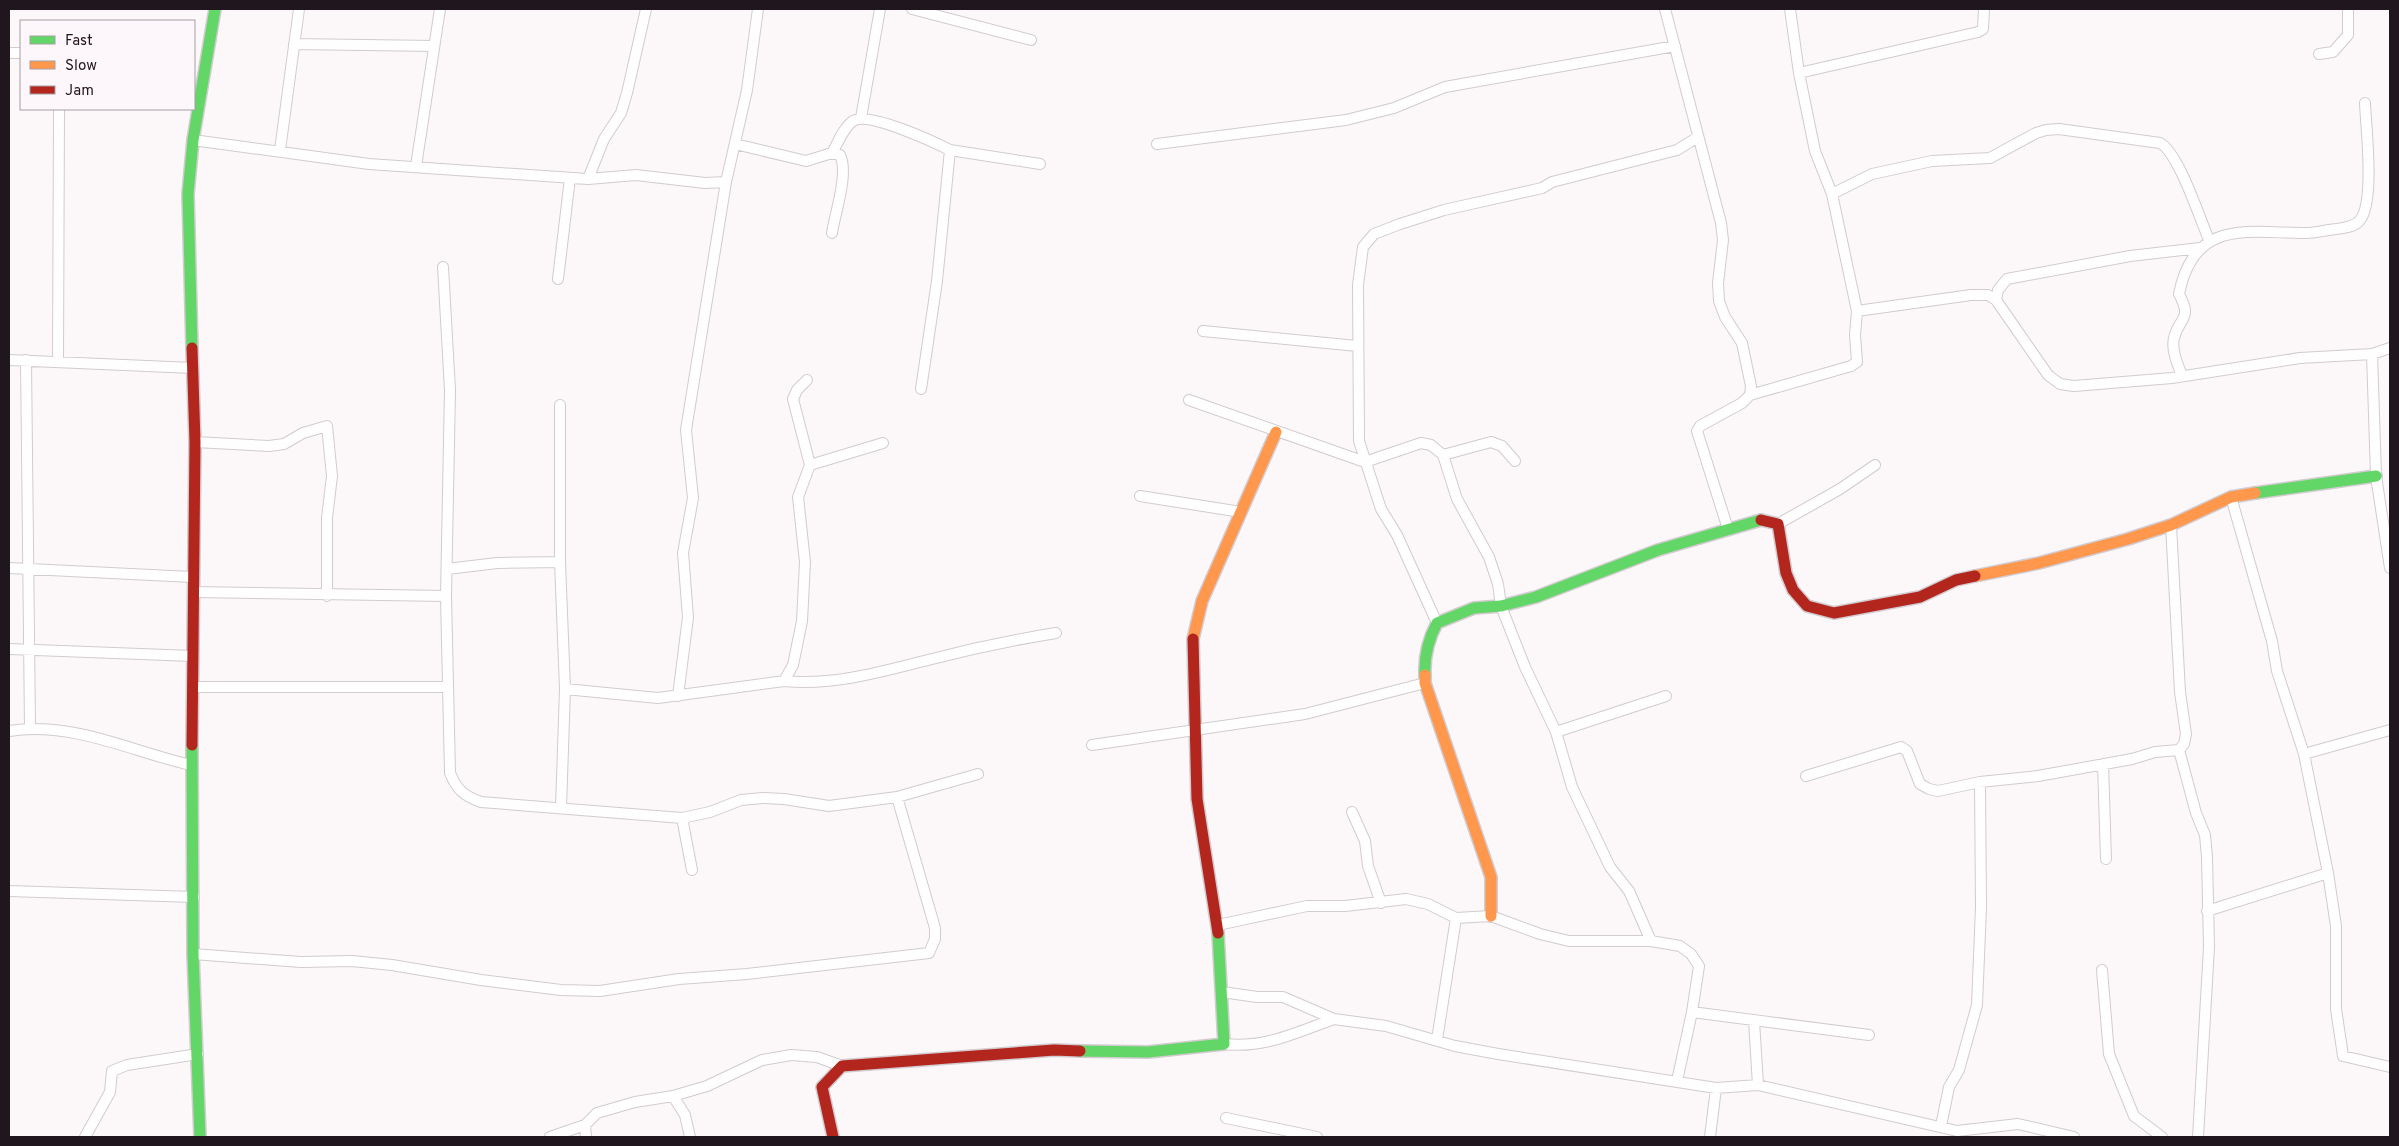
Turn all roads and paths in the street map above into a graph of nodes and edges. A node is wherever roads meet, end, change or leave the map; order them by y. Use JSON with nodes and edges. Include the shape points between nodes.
{"nodes":[{"id":1,"x":215,"y":9,"type":"edge"},
{"id":2,"x":299,"y":9,"type":"edge"},
{"id":3,"x":440,"y":9,"type":"edge"},
{"id":4,"x":646,"y":9,"type":"edge"},
{"id":5,"x":758,"y":9,"type":"edge"},
{"id":6,"x":880,"y":9,"type":"edge"},
{"id":7,"x":912,"y":9,"type":"edge"},
{"id":8,"x":1665,"y":9,"type":"edge"},
{"id":9,"x":1790,"y":9,"type":"edge"},
{"id":10,"x":1984,"y":9,"type":"edge"},
{"id":11,"x":2348,"y":9,"type":"edge"},
{"id":12,"x":1031,"y":40,"type":"dead end"},
{"id":13,"x":294,"y":44,"type":"junction"},
{"id":14,"x":434,"y":46,"type":"junction"},
{"id":15,"x":1675,"y":46,"type":"junction"},
{"id":16,"x":2319,"y":54,"type":"dead end"},
{"id":17,"x":199,"y":72,"type":"edge"},
{"id":18,"x":1799,"y":73,"type":"junction"},
{"id":19,"x":2365,"y":103,"type":"dead end"},
{"id":20,"x":59,"y":110,"type":"edge"},
{"id":21,"x":861,"y":118,"type":"junction"},
{"id":22,"x":1698,"y":137,"type":"junction"},
{"id":23,"x":193,"y":140,"type":"junction"},
{"id":24,"x":735,"y":144,"type":"junction"},
{"id":25,"x":1157,"y":144,"type":"dead end"},
{"id":26,"x":280,"y":150,"type":"junction"},
{"id":27,"x":950,"y":150,"type":"junction"},
{"id":28,"x":832,"y":153,"type":"junction"},
{"id":29,"x":1040,"y":164,"type":"dead end"},
{"id":30,"x":416,"y":166,"type":"junction"},
{"id":31,"x":570,"y":178,"type":"junction"},
{"id":32,"x":588,"y":178,"type":"junction"},
{"id":33,"x":726,"y":182,"type":"junction"},
{"id":34,"x":1832,"y":194,"type":"junction"},
{"id":35,"x":832,"y":233,"type":"dead end"},
{"id":36,"x":2210,"y":242,"type":"junction"},
{"id":37,"x":2200,"y":248,"type":"junction"},
{"id":38,"x":443,"y":267,"type":"dead end"},
{"id":39,"x":558,"y":278,"type":"dead end"},
{"id":40,"x":1996,"y":300,"type":"junction"},
{"id":41,"x":1857,"y":311,"type":"junction"},
{"id":42,"x":1204,"y":331,"type":"dead end"},
{"id":43,"x":1357,"y":346,"type":"junction"},
{"id":44,"x":2390,"y":348,"type":"edge"},
{"id":45,"x":2372,"y":354,"type":"junction"},
{"id":46,"x":9,"y":360,"type":"edge"},
{"id":47,"x":26,"y":360,"type":"junction"},
{"id":48,"x":58,"y":362,"type":"junction"},
{"id":49,"x":194,"y":368,"type":"junction"},
{"id":50,"x":2182,"y":376,"type":"junction"},
{"id":51,"x":807,"y":380,"type":"dead end"},
{"id":52,"x":921,"y":389,"type":"dead end"},
{"id":53,"x":1750,"y":395,"type":"junction"},
{"id":54,"x":1189,"y":400,"type":"dead end"},
{"id":55,"x":560,"y":405,"type":"dead end"},
{"id":56,"x":1276,"y":432,"type":"junction"},
{"id":57,"x":195,"y":442,"type":"junction"},
{"id":58,"x":882,"y":443,"type":"dead end"},
{"id":59,"x":1443,"y":455,"type":"junction"},
{"id":60,"x":1515,"y":461,"type":"dead end"},
{"id":61,"x":1365,"y":462,"type":"junction"},
{"id":62,"x":810,"y":465,"type":"junction"},
{"id":63,"x":1875,"y":465,"type":"dead end"},
{"id":64,"x":2376,"y":476,"type":"junction"},
{"id":65,"x":1140,"y":496,"type":"dead end"},
{"id":66,"x":2231,"y":497,"type":"junction"},
{"id":67,"x":1241,"y":512,"type":"junction"},
{"id":68,"x":1778,"y":524,"type":"junction"},
{"id":69,"x":2171,"y":525,"type":"junction"},
{"id":70,"x":1728,"y":529,"type":"junction"},
{"id":71,"x":560,"y":562,"type":"junction"},
{"id":72,"x":27,"y":567,"type":"junction"},
{"id":73,"x":9,"y":568,"type":"edge"},
{"id":74,"x":2390,"y":568,"type":"edge"},
{"id":75,"x":447,"y":569,"type":"junction"},
{"id":76,"x":192,"y":577,"type":"junction"},
{"id":77,"x":193,"y":592,"type":"junction"},
{"id":78,"x":327,"y":596,"type":"junction"},
{"id":79,"x":446,"y":596,"type":"junction"},
{"id":80,"x":1501,"y":606,"type":"junction"},
{"id":81,"x":1437,"y":623,"type":"junction"},
{"id":82,"x":1056,"y":633,"type":"dead end"},
{"id":83,"x":29,"y":648,"type":"junction"},
{"id":84,"x":9,"y":649,"type":"edge"},
{"id":85,"x":193,"y":656,"type":"junction"},
{"id":86,"x":784,"y":681,"type":"junction"},
{"id":87,"x":1425,"y":683,"type":"junction"},
{"id":88,"x":193,"y":687,"type":"junction"},
{"id":89,"x":448,"y":687,"type":"junction"},
{"id":90,"x":565,"y":690,"type":"junction"},
{"id":91,"x":678,"y":696,"type":"junction"},
{"id":92,"x":1666,"y":696,"type":"dead end"},
{"id":93,"x":30,"y":728,"type":"junction"},
{"id":94,"x":1195,"y":729,"type":"junction"},
{"id":95,"x":2390,"y":730,"type":"edge"},
{"id":96,"x":9,"y":731,"type":"edge"},
{"id":97,"x":1556,"y":732,"type":"junction"},
{"id":98,"x":1092,"y":745,"type":"dead end"},
{"id":99,"x":2179,"y":750,"type":"junction"},
{"id":100,"x":2304,"y":754,"type":"junction"},
{"id":101,"x":2103,"y":764,"type":"junction"},
{"id":102,"x":191,"y":765,"type":"junction"},
{"id":103,"x":978,"y":774,"type":"dead end"},
{"id":104,"x":1806,"y":776,"type":"dead end"},
{"id":105,"x":1980,"y":782,"type":"junction"},
{"id":106,"x":898,"y":798,"type":"junction"},
{"id":107,"x":561,"y":808,"type":"junction"},
{"id":108,"x":1352,"y":812,"type":"dead end"},
{"id":109,"x":682,"y":818,"type":"junction"},
{"id":110,"x":2106,"y":859,"type":"dead end"},
{"id":111,"x":692,"y":870,"type":"dead end"},
{"id":112,"x":2328,"y":873,"type":"junction"},
{"id":113,"x":9,"y":891,"type":"edge"},
{"id":114,"x":194,"y":897,"type":"junction"},
{"id":115,"x":1381,"y":903,"type":"junction"},
{"id":116,"x":2207,"y":911,"type":"junction"},
{"id":117,"x":1491,"y":916,"type":"junction"},
{"id":118,"x":1456,"y":918,"type":"junction"},
{"id":119,"x":1218,"y":925,"type":"junction"},
{"id":120,"x":1651,"y":941,"type":"junction"},
{"id":121,"x":194,"y":954,"type":"junction"},
{"id":122,"x":2102,"y":970,"type":"dead end"},
{"id":123,"x":1222,"y":992,"type":"junction"},
{"id":124,"x":1692,"y":1012,"type":"junction"},
{"id":125,"x":1334,"y":1019,"type":"junction"},
{"id":126,"x":1754,"y":1021,"type":"junction"},
{"id":127,"x":1869,"y":1034,"type":"dead end"},
{"id":128,"x":1437,"y":1040,"type":"junction"},
{"id":129,"x":1224,"y":1044,"type":"junction"},
{"id":130,"x":198,"y":1054,"type":"junction"},
{"id":131,"x":842,"y":1066,"type":"junction"},
{"id":132,"x":2390,"y":1068,"type":"edge"},
{"id":133,"x":1677,"y":1081,"type":"junction"},
{"id":134,"x":1758,"y":1084,"type":"junction"},
{"id":135,"x":1716,"y":1088,"type":"junction"},
{"id":136,"x":673,"y":1096,"type":"junction"},
{"id":137,"x":1226,"y":1118,"type":"dead end"},
{"id":138,"x":586,"y":1125,"type":"junction"},
{"id":139,"x":1941,"y":1126,"type":"junction"},
{"id":140,"x":1957,"y":1134,"type":"edge"},
{"id":141,"x":85,"y":1137,"type":"edge"},
{"id":142,"x":200,"y":1137,"type":"edge"},
{"id":143,"x":550,"y":1137,"type":"edge"},
{"id":144,"x":586,"y":1137,"type":"edge"},
{"id":145,"x":690,"y":1137,"type":"edge"},
{"id":146,"x":833,"y":1137,"type":"edge"},
{"id":147,"x":1317,"y":1137,"type":"edge"},
{"id":148,"x":1710,"y":1137,"type":"edge"},
{"id":149,"x":2074,"y":1137,"type":"edge"},
{"id":150,"x":2162,"y":1137,"type":"edge"},
{"id":151,"x":2198,"y":1137,"type":"edge"}],
"edges":[{"from":1,"to":17,"type":"street"},
{"from":2,"to":13,"type":"street"},
{"from":3,"to":14,"type":"street"},
{"from":4,"to":32,"type":"street","via":[[628,93]]},
{"from":5,"to":24,"type":"street","via":[[747,90]]},
{"from":6,"to":21,"type":"street"},
{"from":7,"to":12,"type":"street"},
{"from":8,"to":15,"type":"street"},
{"from":9,"to":18,"type":"street"},
{"from":10,"to":18,"type":"street","via":[[1985,24],[1978,32]]},
{"from":11,"to":16,"type":"street","via":[[2348,36],[2333,52]]},
{"from":13,"to":14,"type":"street"},
{"from":13,"to":26,"type":"street"},
{"from":14,"to":30,"type":"street"},
{"from":15,"to":22,"type":"street"},
{"from":15,"to":25,"type":"street","via":[[1445,87],[1394,108],[1346,120]]},
{"from":17,"to":23,"type":"street"},
{"from":18,"to":34,"type":"street","via":[[1815,151]]},
{"from":19,"to":36,"type":"street","via":[[2369,174],[2366,210],[2360,221],[2349,227],[2307,233],[2252,231],[2224,234]]},
{"from":20,"to":48,"type":"street"},
{"from":21,"to":27,"type":"street","via":[[875,120]]},
{"from":21,"to":28,"type":"street","via":[[853,120],[846,128]]},
{"from":22,"to":43,"type":"street","via":[[1677,150],[1552,182],[1542,188],[1444,210],[1374,234],[1363,247],[1358,285]]},
{"from":22,"to":53,"type":"street","via":[[1723,240],[1719,301],[1742,343]]},
{"from":23,"to":26,"type":"street"},
{"from":23,"to":49,"type":"street","via":[[188,194]]},
{"from":24,"to":28,"type":"street","via":[[806,161]]},
{"from":24,"to":33,"type":"street"},
{"from":26,"to":30,"type":"street","via":[[369,164]]},
{"from":27,"to":29,"type":"street"},
{"from":27,"to":52,"type":"street","via":[[937,281]]},
{"from":28,"to":35,"type":"street","via":[[842,159],[841,189]]},
{"from":30,"to":31,"type":"street"},
{"from":31,"to":32,"type":"street"},
{"from":31,"to":39,"type":"street"},
{"from":32,"to":33,"type":"street","via":[[636,175],[705,183]]},
{"from":33,"to":91,"type":"street","via":[[686,430],[693,498],[683,552],[688,617]]},
{"from":34,"to":36,"type":"street","via":[[1880,172],[1932,161],[1990,158],[2036,133],[2059,129],[2167,146]]},
{"from":34,"to":41,"type":"street"},
{"from":36,"to":37,"type":"street"},
{"from":37,"to":40,"type":"street","via":[[2120,257],[2007,279],[1998,290]]},
{"from":37,"to":50,"type":"street","via":[[2186,270],[2179,294],[2185,313],[2174,343]]},
{"from":38,"to":75,"type":"street","via":[[450,390]]},
{"from":40,"to":41,"type":"street","via":[[1988,295],[1972,295]]},
{"from":40,"to":50,"type":"street","via":[[2048,375],[2060,384],[2074,386]]},
{"from":41,"to":53,"type":"street","via":[[1857,362]]},
{"from":42,"to":43,"type":"street"},
{"from":43,"to":61,"type":"street","via":[[1359,441]]},
{"from":44,"to":45,"type":"street"},
{"from":45,"to":50,"type":"street","via":[[2300,358]]},
{"from":45,"to":64,"type":"street"},
{"from":46,"to":47,"type":"street"},
{"from":47,"to":48,"type":"street"},
{"from":47,"to":72,"type":"street"},
{"from":48,"to":49,"type":"street"},
{"from":49,"to":57,"type":"street"},
{"from":51,"to":62,"type":"street","via":[[793,399]]},
{"from":53,"to":70,"type":"street","via":[[1742,403],[1700,426],[1697,432]]},
{"from":54,"to":56,"type":"street"},
{"from":55,"to":71,"type":"street"},
{"from":56,"to":61,"type":"street"},
{"from":56,"to":67,"type":"street"},
{"from":57,"to":76,"type":"street"},
{"from":57,"to":78,"type":"street","via":[[276,445],[327,426],[332,476],[327,518]]},
{"from":58,"to":62,"type":"street"},
{"from":59,"to":60,"type":"street","via":[[1491,442],[1502,446]]},
{"from":59,"to":61,"type":"street","via":[[1431,445],[1421,443]]},
{"from":59,"to":80,"type":"street","via":[[1457,498],[1488,557],[1498,584]]},
{"from":61,"to":81,"type":"street","via":[[1381,509],[1397,535]]},
{"from":62,"to":86,"type":"street","via":[[798,497],[805,562],[802,621],[793,666]]},
{"from":63,"to":68,"type":"street"},
{"from":64,"to":66,"type":"street"},
{"from":64,"to":74,"type":"street"},
{"from":65,"to":67,"type":"street"},
{"from":66,"to":69,"type":"street"},
{"from":66,"to":100,"type":"street","via":[[2272,641],[2277,671]]},
{"from":67,"to":94,"type":"street","via":[[1202,601],[1193,635]]},
{"from":68,"to":69,"type":"street","via":[[1786,573],[1793,590],[1807,606],[1834,613],[1920,597],[1956,580],[2039,563]]},
{"from":68,"to":70,"type":"street","via":[[1758,519]]},
{"from":69,"to":99,"type":"street","via":[[2180,692],[2186,734]]},
{"from":70,"to":80,"type":"street","via":[[1658,550],[1536,597]]},
{"from":71,"to":75,"type":"street","via":[[497,563]]},
{"from":71,"to":90,"type":"street"},
{"from":72,"to":73,"type":"street"},
{"from":72,"to":76,"type":"street"},
{"from":72,"to":83,"type":"street"},
{"from":75,"to":79,"type":"street"},
{"from":76,"to":77,"type":"street"},
{"from":77,"to":78,"type":"street"},
{"from":77,"to":85,"type":"street"},
{"from":78,"to":79,"type":"street"},
{"from":79,"to":89,"type":"street"},
{"from":80,"to":81,"type":"street","via":[[1474,608]]},
{"from":80,"to":97,"type":"street"},
{"from":81,"to":87,"type":"street","via":[[1424,661]]},
{"from":82,"to":86,"type":"street","via":[[967,650],[852,679],[808,684]]},
{"from":83,"to":84,"type":"street"},
{"from":83,"to":85,"type":"street"},
{"from":83,"to":93,"type":"street"},
{"from":85,"to":88,"type":"street"},
{"from":86,"to":91,"type":"street"},
{"from":87,"to":94,"type":"street","via":[[1305,714]]},
{"from":87,"to":117,"type":"street","via":[[1491,877]]},
{"from":88,"to":89,"type":"street"},
{"from":88,"to":102,"type":"street"},
{"from":89,"to":107,"type":"street","via":[[450,773],[466,797],[481,802]]},
{"from":90,"to":91,"type":"street","via":[[634,697]]},
{"from":90,"to":107,"type":"street"},
{"from":92,"to":97,"type":"street"},
{"from":93,"to":96,"type":"street"},
{"from":93,"to":102,"type":"street","via":[[82,733]]},
{"from":94,"to":98,"type":"street"},
{"from":94,"to":119,"type":"street","via":[[1197,799]]},
{"from":95,"to":100,"type":"street"},
{"from":97,"to":120,"type":"street","via":[[1572,787],[1610,867],[1629,891]]},
{"from":99,"to":101,"type":"street"},
{"from":99,"to":116,"type":"street","via":[[2205,835]]},
{"from":100,"to":112,"type":"street"},
{"from":101,"to":105,"type":"street"},
{"from":101,"to":110,"type":"street"},
{"from":102,"to":114,"type":"street"},
{"from":103,"to":106,"type":"street"},
{"from":104,"to":105,"type":"street","via":[[1901,747],[1907,750],[1920,784],[1928,789],[1938,791]]},
{"from":105,"to":139,"type":"street","via":[[1981,907],[1977,1005],[1959,1070],[1949,1087]]},
{"from":106,"to":109,"type":"street","via":[[829,806],[763,798],[741,800]]},
{"from":106,"to":121,"type":"street","via":[[935,928],[935,939],[929,953],[679,979],[600,991],[561,990],[352,961],[301,962]]},
{"from":107,"to":109,"type":"street"},
{"from":108,"to":115,"type":"street","via":[[1365,841],[1368,866]]},
{"from":109,"to":111,"type":"street"},
{"from":112,"to":116,"type":"street"},
{"from":112,"to":132,"type":"street","via":[[2336,926],[2336,1009],[2343,1056]]},
{"from":113,"to":114,"type":"street"},
{"from":114,"to":121,"type":"street"},
{"from":115,"to":118,"type":"street","via":[[1406,899],[1428,904]]},
{"from":115,"to":119,"type":"street","via":[[1307,906]]},
{"from":116,"to":151,"type":"street","via":[[2209,947]]},
{"from":117,"to":118,"type":"street"},
{"from":117,"to":120,"type":"street","via":[[1568,941]]},
{"from":118,"to":128,"type":"street"},
{"from":119,"to":123,"type":"street"},
{"from":120,"to":124,"type":"street","via":[[1680,946],[1699,966]]},
{"from":121,"to":130,"type":"street"},
{"from":122,"to":150,"type":"street","via":[[2109,1054],[2134,1116]]},
{"from":123,"to":125,"type":"street","via":[[1283,997]]},
{"from":123,"to":129,"type":"street"},
{"from":124,"to":126,"type":"street"},
{"from":124,"to":133,"type":"street"},
{"from":125,"to":128,"type":"street","via":[[1386,1026]]},
{"from":125,"to":129,"type":"street","via":[[1266,1043]]},
{"from":126,"to":127,"type":"street"},
{"from":126,"to":134,"type":"street"},
{"from":128,"to":133,"type":"street","via":[[1498,1054]]},
{"from":129,"to":131,"type":"street","via":[[1148,1052],[1054,1050]]},
{"from":130,"to":141,"type":"street","via":[[127,1065],[112,1071],[110,1092]]},
{"from":130,"to":142,"type":"street"},
{"from":131,"to":136,"type":"street","via":[[817,1057],[791,1055],[762,1060],[707,1086]]},
{"from":131,"to":146,"type":"street","via":[[822,1087]]},
{"from":133,"to":135,"type":"street"},
{"from":134,"to":135,"type":"street"},
{"from":134,"to":139,"type":"street"},
{"from":135,"to":148,"type":"street"},
{"from":136,"to":138,"type":"street","via":[[597,1113]]},
{"from":136,"to":145,"type":"street","via":[[685,1115]]},
{"from":137,"to":147,"type":"street"},
{"from":138,"to":143,"type":"street"},
{"from":138,"to":144,"type":"street"},
{"from":139,"to":140,"type":"street"},
{"from":140,"to":149,"type":"street","via":[[2018,1124]]}]}
